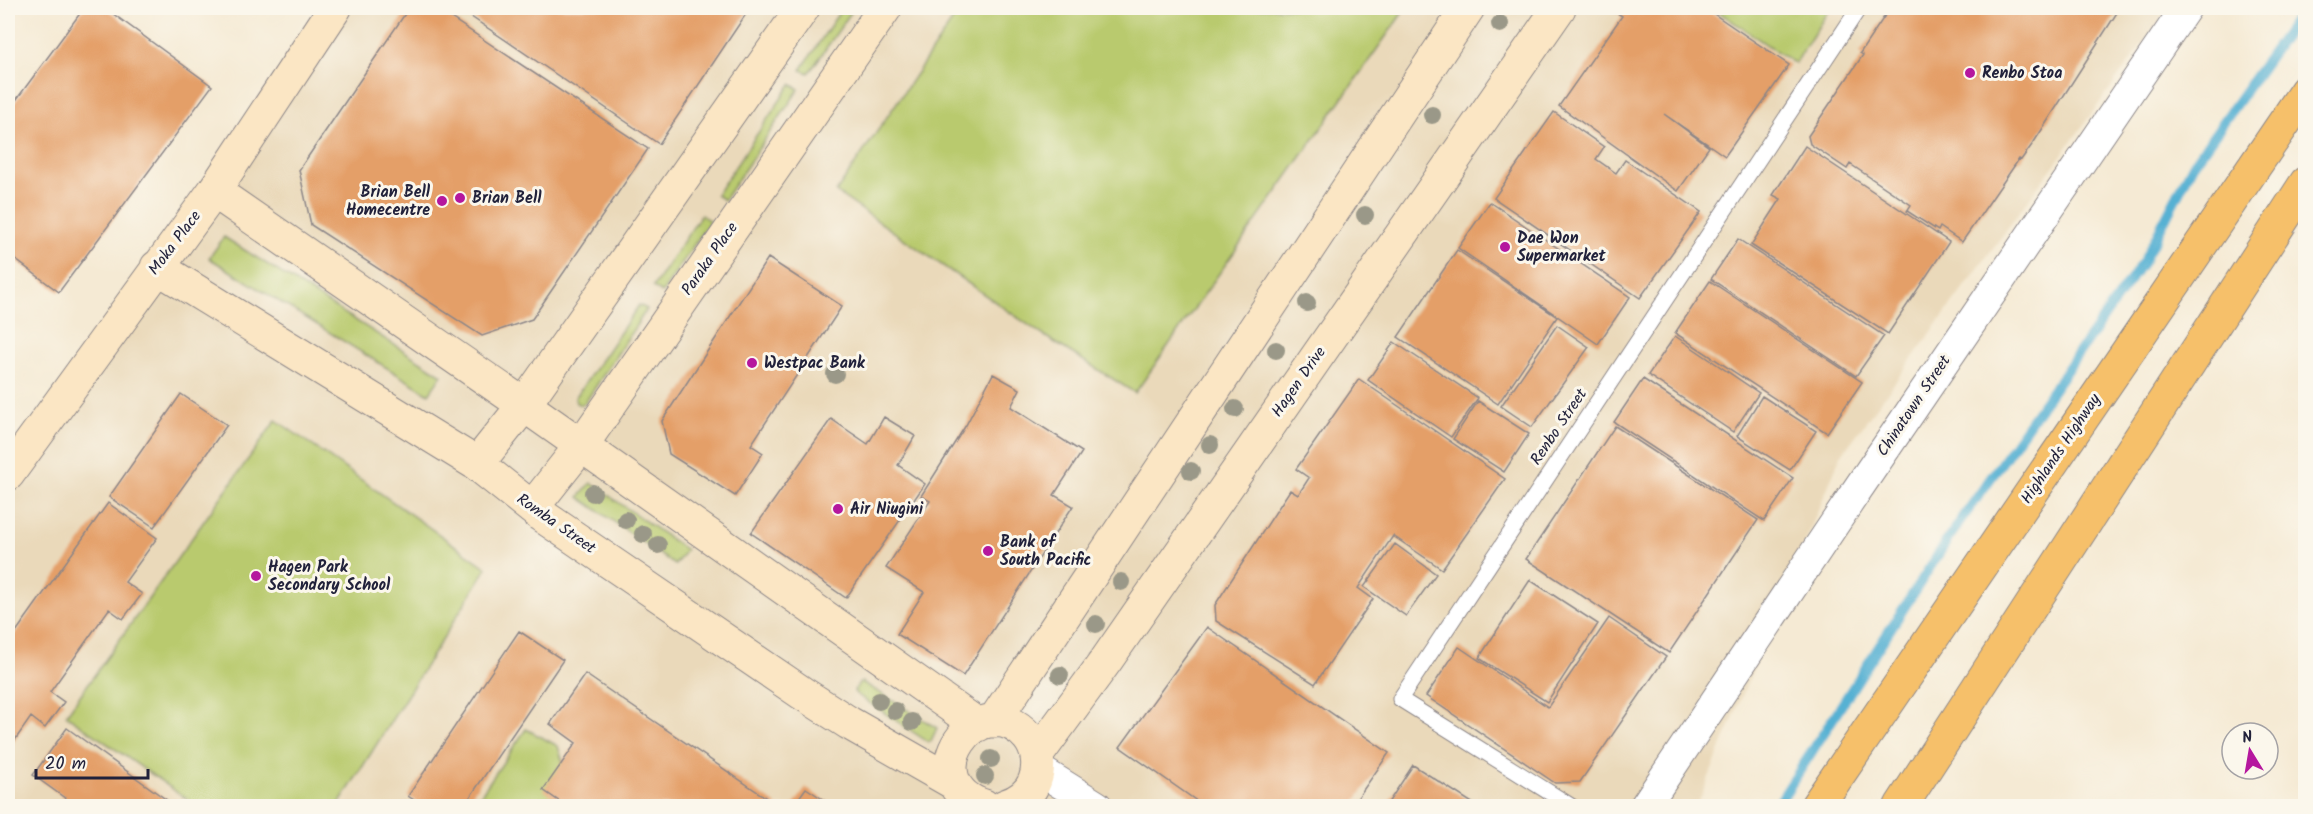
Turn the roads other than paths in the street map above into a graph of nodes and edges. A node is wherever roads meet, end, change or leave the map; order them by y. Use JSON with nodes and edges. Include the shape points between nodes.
{"nodes":[{"id":1,"x":335,"y":8,"type":"edge"},
{"id":2,"x":803,"y":8,"type":"edge"},
{"id":3,"x":885,"y":8,"type":"edge"},
{"id":4,"x":1468,"y":8,"type":"edge"},
{"id":5,"x":1559,"y":8,"type":"edge"},
{"id":6,"x":1859,"y":8,"type":"edge"},
{"id":7,"x":2186,"y":8,"type":"edge"},
{"id":8,"x":2306,"y":91,"type":"edge"},
{"id":9,"x":2306,"y":183,"type":"edge"},
{"id":10,"x":214,"y":191,"type":"junction"},
{"id":11,"x":157,"y":267,"type":"junction"},
{"id":12,"x":524,"y":405,"type":"junction"},
{"id":13,"x":581,"y":446,"type":"junction"},
{"id":14,"x":477,"y":464,"type":"junction"},
{"id":15,"x":8,"y":474,"type":"edge"},
{"id":16,"x":532,"y":508,"type":"junction"},
{"id":17,"x":986,"y":723,"type":"junction"},
{"id":18,"x":1038,"y":762,"type":"junction"},
{"id":19,"x":968,"y":799,"type":"edge"},
{"id":20,"x":1005,"y":807,"type":"edge"},
{"id":21,"x":1097,"y":807,"type":"edge"},
{"id":22,"x":1571,"y":807,"type":"edge"},
{"id":23,"x":1645,"y":807,"type":"edge"},
{"id":24,"x":1817,"y":807,"type":"edge"},
{"id":25,"x":1901,"y":807,"type":"edge"}],
"edges":[{"from":1,"to":10,"type":"street","name":"Moka Place"},
{"from":2,"to":12,"type":"street"},
{"from":3,"to":13,"type":"street","name":"Paraka Place"},
{"from":4,"to":17,"type":"street"},
{"from":5,"to":18,"type":"street","name":"Hagen Drive"},
{"from":6,"to":22,"type":"lane","name":"Renbo Street","via":[[1400,699]]},
{"from":7,"to":23,"type":"street","name":"Chinatown Street"},
{"from":8,"to":24,"type":"highway","name":"Highlands Highway"},
{"from":9,"to":25,"type":"highway"},
{"from":10,"to":11,"type":"street","name":"Moka Place"},
{"from":10,"to":12,"type":"street"},
{"from":11,"to":14,"type":"street","name":"Romba Street"},
{"from":11,"to":15,"type":"street","name":"Moka Place"},
{"from":12,"to":13,"type":"street"},
{"from":12,"to":14,"type":"street"},
{"from":13,"to":16,"type":"street","name":"Paraka Place"},
{"from":13,"to":17,"type":"street"},
{"from":14,"to":16,"type":"street","name":"Romba Street"},
{"from":16,"to":19,"type":"street","name":"Romba Street","via":[[802,693]]},
{"from":17,"to":18,"type":"street","via":[[1010,724],[1023,731],[1032,741]]},
{"from":17,"to":19,"type":"street","via":[[968,730],[952,754],[951,768]]},
{"from":18,"to":20,"type":"street","name":"Hagen Drive","via":[[1035,782],[1027,794]]},
{"from":18,"to":21,"type":"street"}]}
